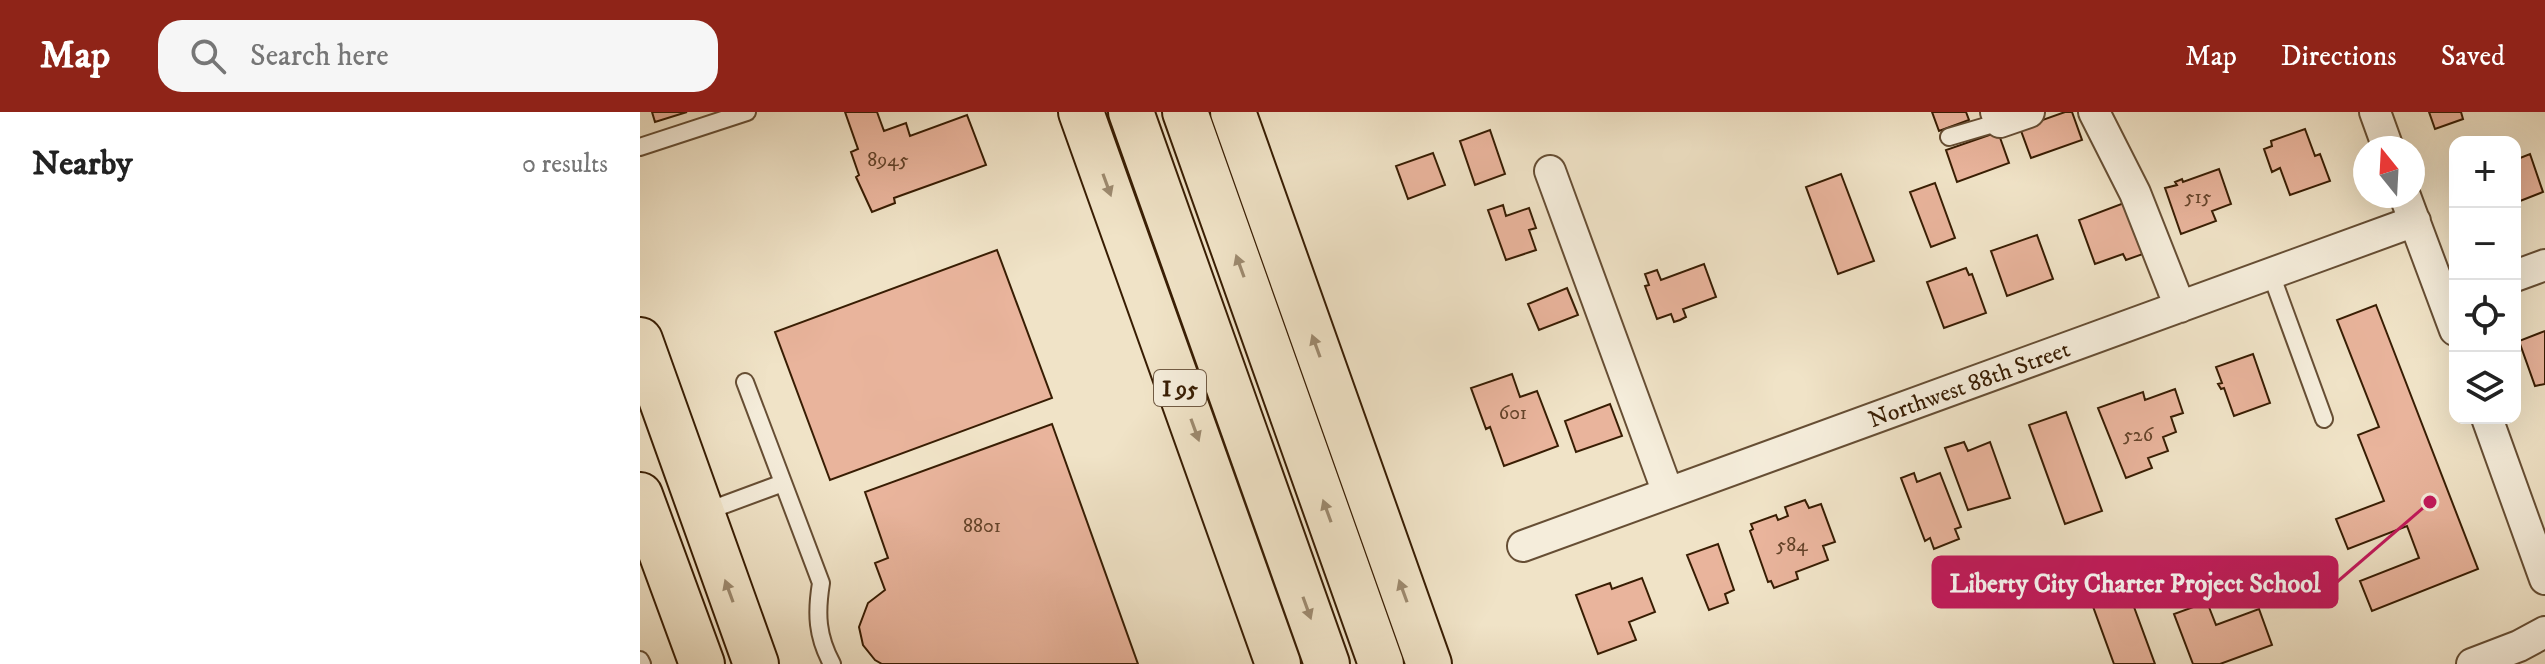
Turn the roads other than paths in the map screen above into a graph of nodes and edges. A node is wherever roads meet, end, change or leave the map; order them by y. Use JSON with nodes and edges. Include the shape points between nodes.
{"nodes":[{"id":1,"x":747,"y":112,"type":"edge"},
{"id":2,"x":1081,"y":112,"type":"edge"},
{"id":3,"x":1131,"y":112,"type":"edge"},
{"id":4,"x":1185,"y":112,"type":"edge"},
{"id":5,"x":1233,"y":112,"type":"edge"},
{"id":6,"x":2029,"y":112,"type":"edge"},
{"id":7,"x":2094,"y":112,"type":"edge"},
{"id":8,"x":2375,"y":112,"type":"edge"},
{"id":9,"x":1998,"y":117,"type":"edge"},
{"id":10,"x":2384,"y":136,"type":"edge"},
{"id":11,"x":1949,"y":137,"type":"dead end"},
{"id":12,"x":640,"y":147,"type":"edge"},
{"id":13,"x":1550,"y":171,"type":"dead end"},
{"id":14,"x":2410,"y":209,"type":"edge"},
{"id":15,"x":2545,"y":265,"type":"edge"},
{"id":16,"x":2271,"y":274,"type":"junction"},
{"id":17,"x":2521,"y":274,"type":"edge"},
{"id":18,"x":2449,"y":303,"type":"edge"},
{"id":19,"x":2180,"y":307,"type":"junction"},
{"id":20,"x":640,"y":340,"type":"edge"},
{"id":21,"x":745,"y":382,"type":"dead end"},
{"id":22,"x":2324,"y":419,"type":"dead end"},
{"id":23,"x":2489,"y":424,"type":"edge"},
{"id":24,"x":783,"y":483,"type":"junction"},
{"id":25,"x":1668,"y":493,"type":"junction"},
{"id":26,"x":640,"y":495,"type":"edge"},
{"id":27,"x":701,"y":513,"type":"junction"},
{"id":28,"x":1523,"y":546,"type":"dead end"},
{"id":29,"x":2545,"y":579,"type":"edge"},
{"id":30,"x":2545,"y":632,"type":"edge"},
{"id":31,"x":702,"y":664,"type":"edge"},
{"id":32,"x":756,"y":664,"type":"edge"},
{"id":33,"x":832,"y":664,"type":"edge"},
{"id":34,"x":1278,"y":664,"type":"edge"},
{"id":35,"x":1327,"y":664,"type":"edge"},
{"id":36,"x":1381,"y":664,"type":"edge"},
{"id":37,"x":1429,"y":664,"type":"edge"},
{"id":38,"x":2472,"y":664,"type":"edge"}],
"edges":[{"from":1,"to":12,"type":"lane"},
{"from":2,"to":34,"type":"main road","number":"I 95","one_way":true},
{"from":3,"to":35,"type":"main road","one_way":true},
{"from":36,"to":4,"type":"main road","one_way":true},
{"from":37,"to":5,"type":"main road","one_way":true},
{"from":6,"to":9,"type":"street"},
{"from":7,"to":19,"type":"street","via":[[2135,193]]},
{"from":8,"to":10,"type":"street"},
{"from":9,"to":11,"type":"lane"},
{"from":13,"to":25,"type":"street"},
{"from":14,"to":16,"type":"street","name":"Northwest 88th Street"},
{"from":14,"to":18,"type":"street"},
{"from":15,"to":17,"type":"street"},
{"from":16,"to":19,"type":"street","name":"Northwest 88th Street"},
{"from":16,"to":22,"type":"lane"},
{"from":19,"to":25,"type":"street","name":"Northwest 88th Street"},
{"from":20,"to":27,"type":"main road"},
{"from":21,"to":24,"type":"lane"},
{"from":23,"to":29,"type":"street"},
{"from":24,"to":27,"type":"lane"},
{"from":24,"to":33,"type":"lane","via":[[821,583],[816,612]]},
{"from":25,"to":28,"type":"street","name":"Northwest 88th Street"},
{"from":26,"to":31,"type":"main road"},
{"from":32,"to":27,"type":"main road","one_way":true},
{"from":30,"to":38,"type":"street"}]}
